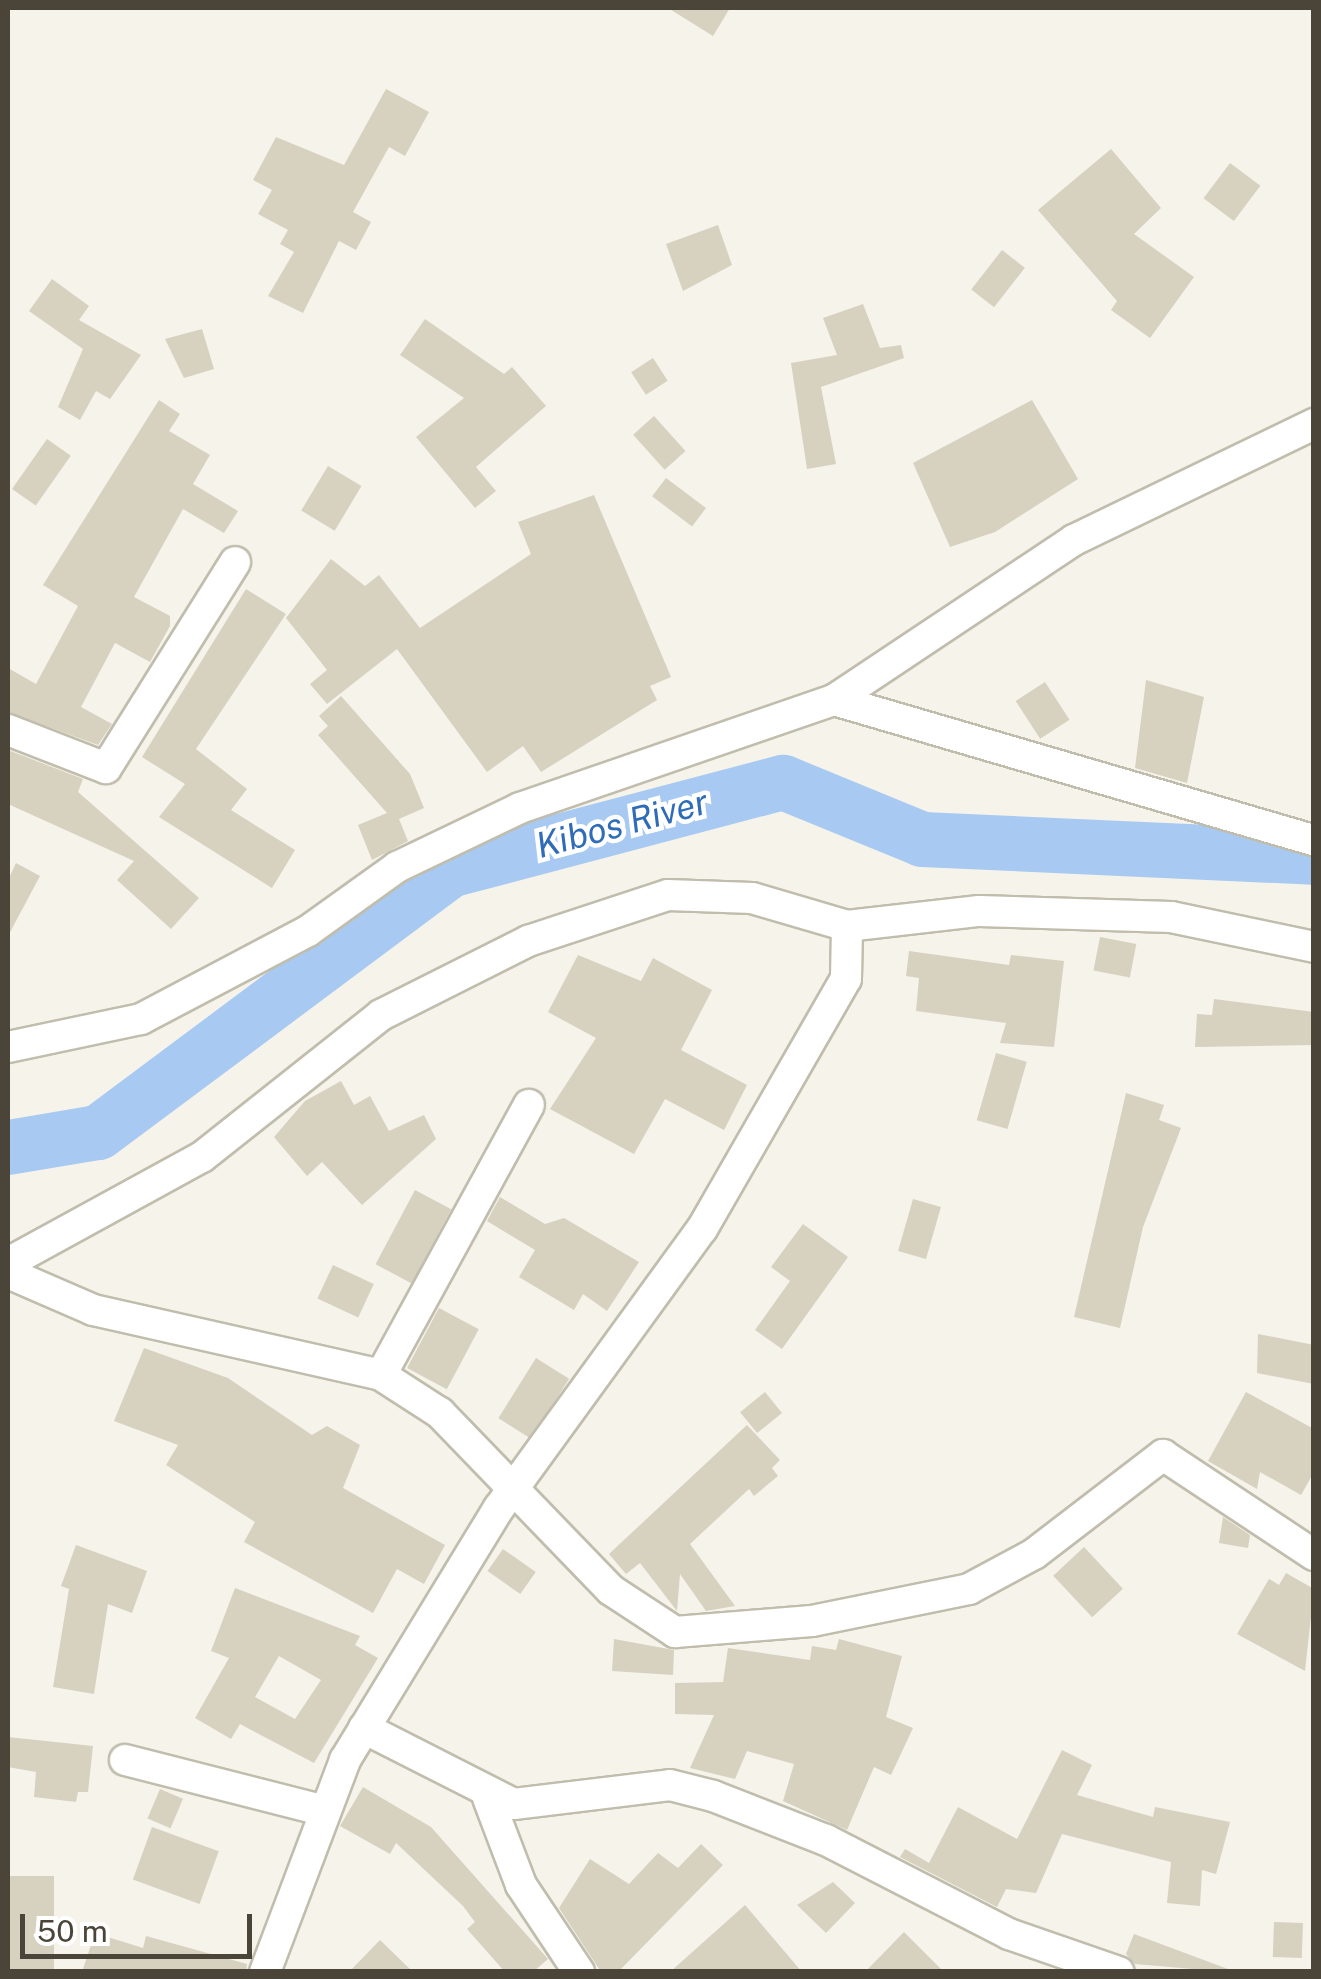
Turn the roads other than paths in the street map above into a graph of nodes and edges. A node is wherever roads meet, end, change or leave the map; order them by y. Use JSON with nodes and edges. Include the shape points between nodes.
{"nodes":[{"id":1,"x":1314,"y":424,"type":"edge"},
{"id":2,"x":235,"y":562,"type":"dead end"},
{"id":3,"x":834,"y":700,"type":"junction"},
{"id":4,"x":8,"y":730,"type":"edge"},
{"id":5,"x":1314,"y":840,"type":"edge"},
{"id":6,"x":847,"y":926,"type":"junction"},
{"id":7,"x":1314,"y":947,"type":"edge"},
{"id":8,"x":8,"y":1048,"type":"edge"},
{"id":9,"x":529,"y":1106,"type":"dead end"},
{"id":10,"x":8,"y":1263,"type":"edge"},
{"id":11,"x":8,"y":1273,"type":"edge"},
{"id":12,"x":381,"y":1376,"type":"junction"},
{"id":13,"x":511,"y":1492,"type":"junction"},
{"id":14,"x":1314,"y":1555,"type":"edge"},
{"id":15,"x":364,"y":1728,"type":"junction"},
{"id":16,"x":125,"y":1760,"type":"dead end"},
{"id":17,"x":488,"y":1798,"type":"junction"},
{"id":18,"x":325,"y":1811,"type":"junction"},
{"id":19,"x":265,"y":1972,"type":"edge"},
{"id":20,"x":579,"y":1972,"type":"edge"},
{"id":21,"x":1119,"y":1972,"type":"edge"}],
"edges":[{"from":1,"to":3,"type":"street","via":[[1074,540]]},
{"from":2,"to":4,"type":"street","via":[[106,768]]},
{"from":3,"to":5,"type":"street"},
{"from":3,"to":8,"type":"street","via":[[520,808],[397,867],[293,940],[141,1019]]},
{"from":6,"to":7,"type":"street","via":[[980,911],[1171,916]]},
{"from":6,"to":10,"type":"street","via":[[752,898],[668,894],[544,934],[381,1015],[202,1158]]},
{"from":6,"to":13,"type":"street","via":[[846,979],[702,1230]]},
{"from":9,"to":12,"type":"street"},
{"from":11,"to":12,"type":"street","via":[[92,1310]]},
{"from":12,"to":13,"type":"street","via":[[440,1412]]},
{"from":13,"to":14,"type":"street","via":[[611,1590],[674,1632],[812,1621],[969,1589],[1034,1554],[1164,1455]]},
{"from":13,"to":15,"type":"street"},
{"from":15,"to":17,"type":"street"},
{"from":15,"to":18,"type":"street"},
{"from":16,"to":18,"type":"street"},
{"from":17,"to":20,"type":"street","via":[[522,1885]]},
{"from":17,"to":21,"type":"street","via":[[546,1806],[670,1784],[826,1840],[1009,1934]]},
{"from":18,"to":19,"type":"street"}]}
